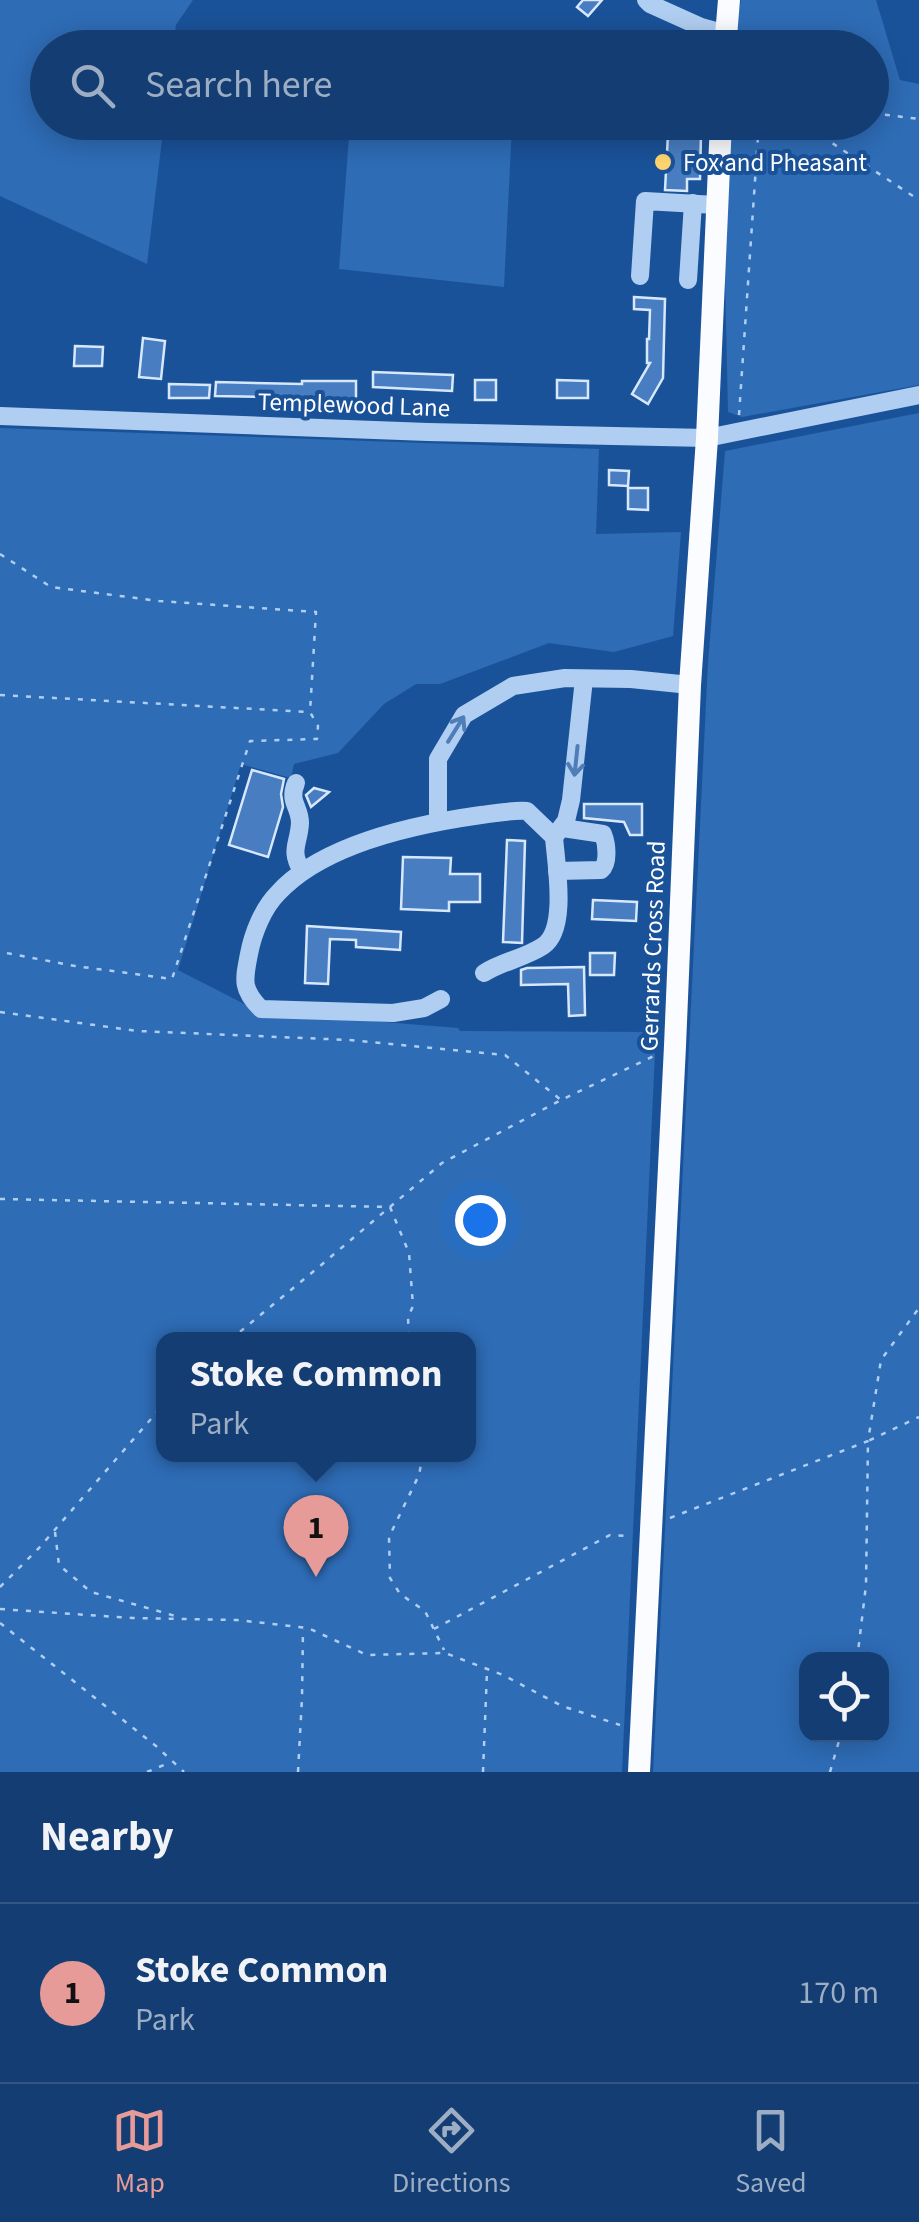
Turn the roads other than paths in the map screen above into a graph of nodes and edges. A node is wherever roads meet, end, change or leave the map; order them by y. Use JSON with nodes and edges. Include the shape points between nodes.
{"nodes":[{"id":1,"x":646,"y":0,"type":"edge"},
{"id":2,"x":729,"y":0,"type":"edge"},
{"id":3,"x":706,"y":30,"type":"edge"},
{"id":4,"x":726,"y":30,"type":"edge"},
{"id":5,"x":717,"y":140,"type":"edge"},
{"id":6,"x":704,"y":204,"type":"junction"},
{"id":7,"x":640,"y":276,"type":"dead end"},
{"id":8,"x":688,"y":280,"type":"dead end"},
{"id":9,"x":919,"y":395,"type":"edge"},
{"id":10,"x":0,"y":416,"type":"edge"},
{"id":11,"x":707,"y":438,"type":"junction"},
{"id":12,"x":584,"y":679,"type":"junction"},
{"id":13,"x":690,"y":686,"type":"junction"},
{"id":14,"x":296,"y":784,"type":"dead end"},
{"id":15,"x":571,"y":804,"type":"junction"},
{"id":16,"x":530,"y":813,"type":"junction"},
{"id":17,"x":438,"y":821,"type":"junction"},
{"id":18,"x":559,"y":832,"type":"junction"},
{"id":19,"x":302,"y":871,"type":"junction"},
{"id":20,"x":557,"y":871,"type":"junction"},
{"id":21,"x":484,"y":973,"type":"dead end"},
{"id":22,"x":442,"y":999,"type":"dead end"},
{"id":23,"x":638,"y":1772,"type":"edge"}],
"edges":[{"from":1,"to":3,"type":"street"},
{"from":2,"to":4,"type":"main road"},
{"from":5,"to":6,"type":"main road","name":"Gerrards Cross Road"},
{"from":6,"to":7,"type":"street","via":[[645,200]]},
{"from":6,"to":8,"type":"street"},
{"from":6,"to":11,"type":"main road","name":"Gerrards Cross Road"},
{"from":9,"to":11,"type":"street","name":"Templewood Lane"},
{"from":10,"to":11,"type":"street","name":"Templewood Lane"},
{"from":11,"to":13,"type":"main road","name":"Gerrards Cross Road"},
{"from":12,"to":13,"type":"street"},
{"from":12,"to":15,"type":"street","one_way":true},
{"from":17,"to":12,"type":"street","one_way":true,"via":[[438,760],[464,715],[513,686]]},
{"from":13,"to":23,"type":"main road","name":"Gerrards Cross Road"},
{"from":14,"to":19,"type":"street","via":[[300,825],[294,849]]},
{"from":15,"to":16,"type":"street"},
{"from":15,"to":18,"type":"street"},
{"from":16,"to":17,"type":"street"},
{"from":16,"to":18,"type":"street"},
{"from":17,"to":19,"type":"street","via":[[377,837]]},
{"from":18,"to":20,"type":"street"},
{"from":18,"to":20,"type":"street","via":[[603,834],[606,864],[601,870]]},
{"from":19,"to":22,"type":"street","via":[[275,894],[251,941],[244,981],[261,1009],[393,1013]]},
{"from":20,"to":21,"type":"street","via":[[554,935]]}]}
